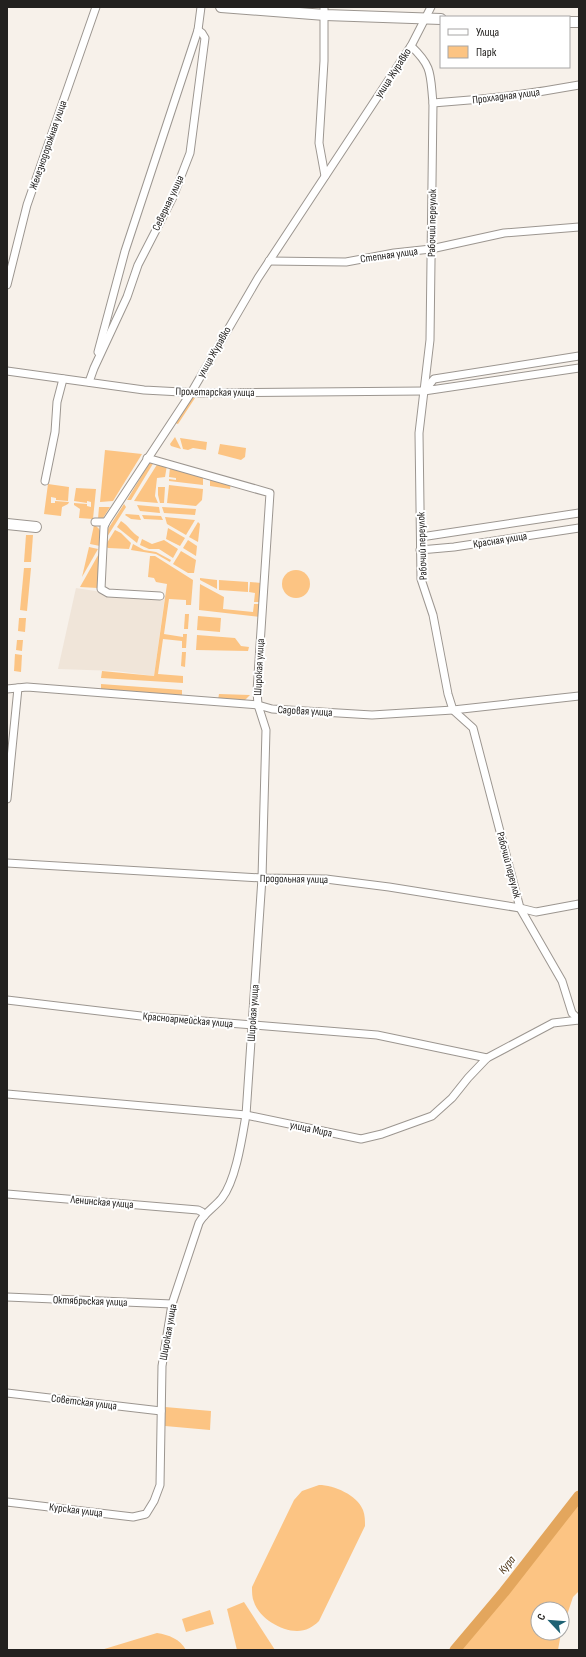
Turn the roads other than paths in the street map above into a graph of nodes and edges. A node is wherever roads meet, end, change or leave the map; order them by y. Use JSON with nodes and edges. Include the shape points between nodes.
{"nodes":[{"id":1,"x":96,"y":7,"type":"edge"},
{"id":2,"x":201,"y":7,"type":"edge"},
{"id":3,"x":221,"y":7,"type":"edge"},
{"id":4,"x":431,"y":7,"type":"edge"},
{"id":5,"x":325,"y":11,"type":"edge"},
{"id":6,"x":426,"y":18,"type":"junction"},
{"id":7,"x":440,"y":19,"type":"edge"},
{"id":8,"x":198,"y":30,"type":"junction"},
{"id":9,"x":411,"y":46,"type":"junction"},
{"id":10,"x":579,"y":85,"type":"edge"},
{"id":11,"x":433,"y":103,"type":"junction"},
{"id":12,"x":324,"y":176,"type":"junction"},
{"id":13,"x":579,"y":227,"type":"edge"},
{"id":14,"x":431,"y":249,"type":"junction"},
{"id":15,"x":269,"y":261,"type":"junction"},
{"id":16,"x":7,"y":285,"type":"edge"},
{"id":17,"x":579,"y":356,"type":"edge"},
{"id":18,"x":94,"y":368,"type":"junction"},
{"id":19,"x":579,"y":368,"type":"edge"},
{"id":20,"x":7,"y":371,"type":"edge"},
{"id":21,"x":63,"y":379,"type":"junction"},
{"id":22,"x":89,"y":382,"type":"junction"},
{"id":23,"x":424,"y":391,"type":"junction"},
{"id":24,"x":191,"y":393,"type":"junction"},
{"id":25,"x":147,"y":458,"type":"junction"},
{"id":26,"x":45,"y":481,"type":"dead end"},
{"id":27,"x":579,"y":513,"type":"edge"},
{"id":28,"x":95,"y":522,"type":"dead end"},
{"id":29,"x":7,"y":524,"type":"edge"},
{"id":30,"x":105,"y":525,"type":"junction"},
{"id":31,"x":36,"y":527,"type":"dead end"},
{"id":32,"x":579,"y":528,"type":"edge"},
{"id":33,"x":421,"y":537,"type":"junction"},
{"id":34,"x":420,"y":550,"type":"junction"},
{"id":35,"x":160,"y":596,"type":"dead end"},
{"id":36,"x":18,"y":688,"type":"junction"},
{"id":37,"x":7,"y":689,"type":"edge"},
{"id":38,"x":579,"y":696,"type":"edge"},
{"id":39,"x":258,"y":705,"type":"junction"},
{"id":40,"x":453,"y":710,"type":"junction"},
{"id":41,"x":7,"y":799,"type":"edge"},
{"id":42,"x":7,"y":863,"type":"edge"},
{"id":43,"x":262,"y":878,"type":"junction"},
{"id":44,"x":579,"y":904,"type":"edge"},
{"id":45,"x":520,"y":908,"type":"junction"},
{"id":46,"x":7,"y":1000,"type":"edge"},
{"id":47,"x":579,"y":1020,"type":"edge"},
{"id":48,"x":253,"y":1026,"type":"junction"},
{"id":49,"x":487,"y":1058,"type":"junction"},
{"id":50,"x":7,"y":1094,"type":"edge"},
{"id":51,"x":246,"y":1115,"type":"junction"},
{"id":52,"x":7,"y":1194,"type":"edge"},
{"id":53,"x":212,"y":1208,"type":"junction"},
{"id":54,"x":198,"y":1210,"type":"junction"},
{"id":55,"x":204,"y":1216,"type":"junction"},
{"id":56,"x":7,"y":1297,"type":"edge"},
{"id":57,"x":172,"y":1304,"type":"junction"},
{"id":58,"x":7,"y":1393,"type":"edge"},
{"id":59,"x":161,"y":1411,"type":"junction"},
{"id":60,"x":7,"y":1502,"type":"edge"},
{"id":61,"x":146,"y":1514,"type":"joint"}],
"edges":[{"from":1,"to":16,"type":"street","name":"Железнодорожная улица","via":[[27,205]]},
{"from":2,"to":8,"type":"street","name":"Северная улица"},
{"from":3,"to":5,"type":"street"},
{"from":4,"to":6,"type":"street","name":"улица Журавко"},
{"from":5,"to":6,"type":"street"},
{"from":5,"to":12,"type":"street","via":[[320,143]]},
{"from":6,"to":7,"type":"street"},
{"from":6,"to":9,"type":"street","name":"улица Журавко"},
{"from":8,"to":18,"type":"street","name":"Северная улица","via":[[125,251]]},
{"from":8,"to":18,"type":"street","name":"Северная улица","via":[[205,38],[190,153],[173,196],[138,265],[128,297]]},
{"from":9,"to":11,"type":"street","name":"Рабочий переулок","via":[[429,68]]},
{"from":9,"to":12,"type":"street","name":"улица Журавко"},
{"from":10,"to":11,"type":"street","name":"Прохладная улица","via":[[534,93]]},
{"from":11,"to":14,"type":"street","name":"Рабочий переулок"},
{"from":12,"to":15,"type":"street","name":"улица Журавко"},
{"from":13,"to":14,"type":"street","name":"Степная улица","via":[[504,234]]},
{"from":14,"to":15,"type":"street","name":"Степная улица","via":[[346,262]]},
{"from":14,"to":23,"type":"street","name":"Рабочий переулок","via":[[430,340]]},
{"from":15,"to":24,"type":"street","name":"улица Журавко","via":[[235,314]]},
{"from":17,"to":23,"type":"street","via":[[434,379]]},
{"from":18,"to":22,"type":"street","name":"Северная улица"},
{"from":19,"to":23,"type":"street","name":"Пролетарская улица"},
{"from":20,"to":21,"type":"street","name":"Пролетарская улица"},
{"from":21,"to":22,"type":"street","name":"Пролетарская улица"},
{"from":21,"to":26,"type":"street"},
{"from":22,"to":24,"type":"street","name":"Пролетарская улица","via":[[144,390]]},
{"from":23,"to":24,"type":"street","name":"Пролетарская улица"},
{"from":23,"to":33,"type":"street","name":"Рабочий переулок","via":[[419,432]]},
{"from":24,"to":25,"type":"street","name":"улица Журавко"},
{"from":25,"to":30,"type":"street","name":"улица Журавко"},
{"from":25,"to":39,"type":"street","name":"Широкая улица","via":[[270,493]]},
{"from":27,"to":33,"type":"street","name":"Красная улица"},
{"from":28,"to":30,"type":"street"},
{"from":29,"to":31,"type":"street"},
{"from":30,"to":35,"type":"street","via":[[101,589],[108,593]]},
{"from":32,"to":34,"type":"street","name":"Красная улица"},
{"from":33,"to":34,"type":"street","name":"Рабочий переулок"},
{"from":34,"to":40,"type":"street","name":"Рабочий переулок","via":[[421,579],[433,615]]},
{"from":36,"to":37,"type":"street","name":"Садовая улица"},
{"from":36,"to":39,"type":"street","name":"Садовая улица"},
{"from":36,"to":41,"type":"street"},
{"from":38,"to":40,"type":"street","name":"Садовая улица"},
{"from":39,"to":40,"type":"street","name":"Садовая улица","via":[[272,709],[372,715]]},
{"from":39,"to":43,"type":"street","name":"Широкая улица","via":[[266,730]]},
{"from":40,"to":45,"type":"street","name":"Рабочий переулок","via":[[473,728]]},
{"from":42,"to":43,"type":"street","name":"Продольная улица"},
{"from":43,"to":45,"type":"street","name":"Продольная улица","via":[[326,879]]},
{"from":43,"to":48,"type":"street","name":"Широкая улица"},
{"from":44,"to":45,"type":"street","name":"Продольная улица","via":[[536,912]]},
{"from":45,"to":47,"type":"street","name":"Рабочий переулок","via":[[562,981],[572,1013]]},
{"from":46,"to":48,"type":"street","name":"Красноармейская улица"},
{"from":47,"to":49,"type":"street","name":"улица Мира","via":[[553,1023]]},
{"from":48,"to":49,"type":"street","name":"Красноармейская улица","via":[[267,1025],[377,1035]]},
{"from":48,"to":51,"type":"street","name":"Широкая улица"},
{"from":49,"to":51,"type":"street","name":"улица Мира","via":[[452,1098],[432,1116],[361,1139]]},
{"from":50,"to":51,"type":"street","name":"улица Мира"},
{"from":51,"to":53,"type":"street","name":"Широкая улица","via":[[233,1173],[223,1197]]},
{"from":52,"to":54,"type":"street","name":"Ленинская улица"},
{"from":53,"to":54,"type":"street","name":"Ленинская улица"},
{"from":53,"to":55,"type":"street","name":"Широкая улица"},
{"from":54,"to":55,"type":"street"},
{"from":55,"to":57,"type":"street","name":"Широкая улица","via":[[197,1228]]},
{"from":56,"to":57,"type":"street","name":"Октябрьская улица"},
{"from":57,"to":59,"type":"street","name":"Широкая улица","via":[[162,1366]]},
{"from":58,"to":59,"type":"street","name":"Советская улица"},
{"from":59,"to":61,"type":"street","name":"Широкая улица","via":[[160,1485]]},
{"from":60,"to":61,"type":"street","name":"Курская улица","via":[[133,1517]]}]}
